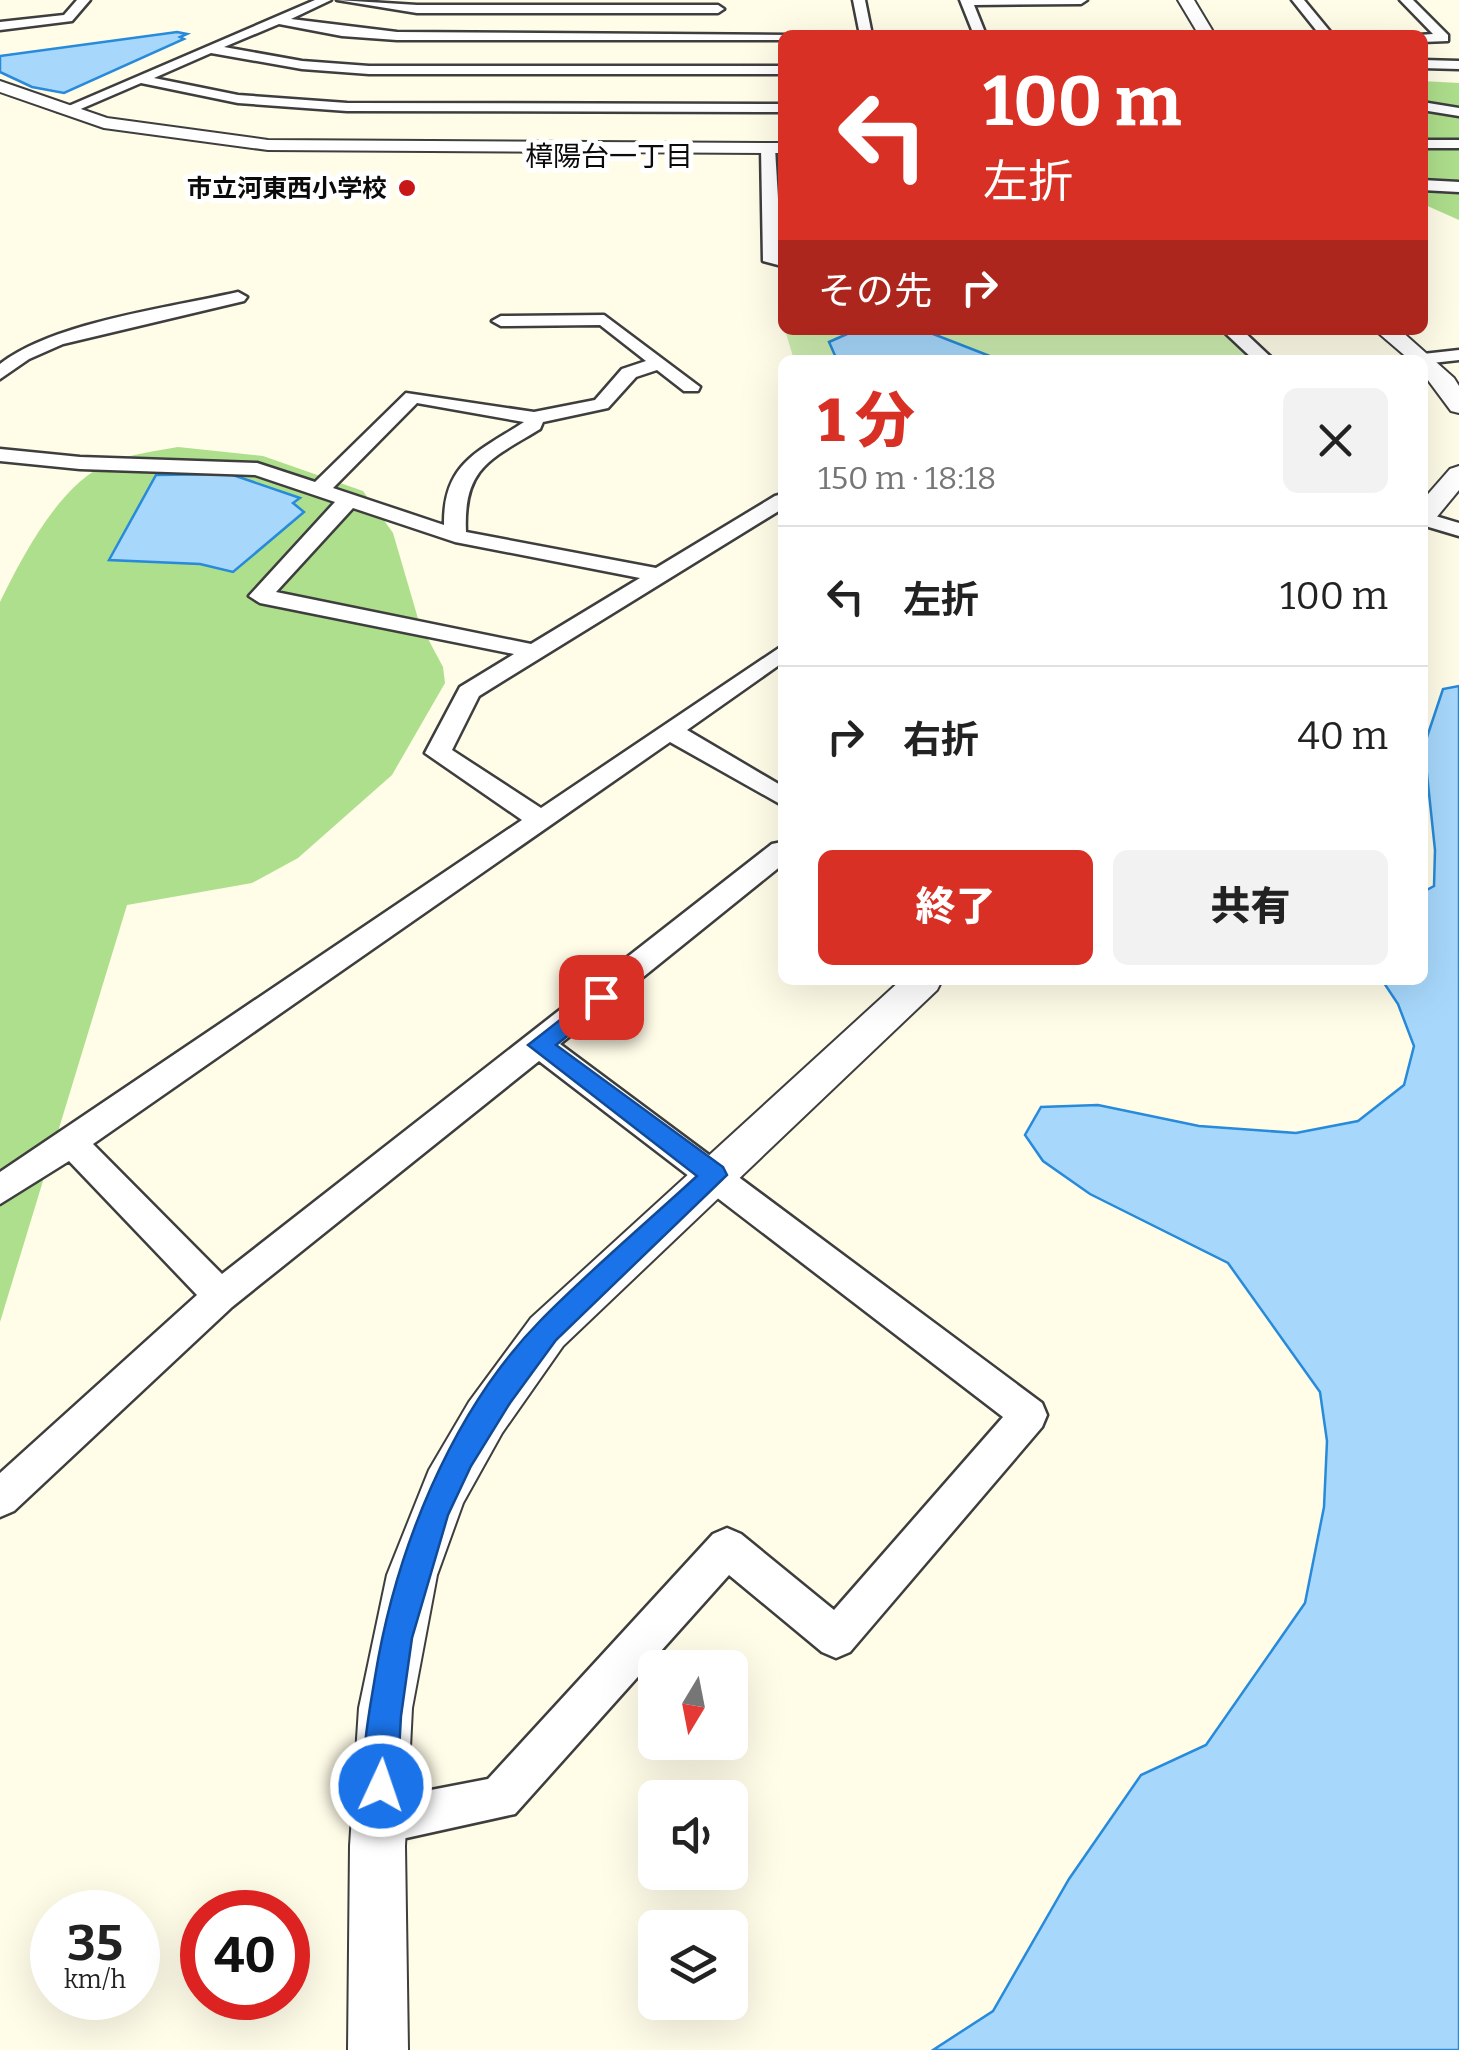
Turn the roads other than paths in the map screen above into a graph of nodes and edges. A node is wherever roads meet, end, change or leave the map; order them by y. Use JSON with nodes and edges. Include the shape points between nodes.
{"nodes":[{"id":1,"x":84,"y":0,"type":"edge"},
{"id":2,"x":325,"y":0,"type":"edge"},
{"id":3,"x":343,"y":0,"type":"edge"},
{"id":4,"x":859,"y":0,"type":"edge"},
{"id":5,"x":1081,"y":0,"type":"edge"},
{"id":6,"x":1186,"y":0,"type":"edge"},
{"id":7,"x":1298,"y":0,"type":"edge"},
{"id":8,"x":1406,"y":0,"type":"edge"},
{"id":9,"x":966,"y":1,"type":"edge"},
{"id":10,"x":719,"y":5,"type":"edge"},
{"id":11,"x":278,"y":20,"type":"junction"},
{"id":12,"x":0,"y":26,"type":"edge"},
{"id":13,"x":865,"y":30,"type":"edge"},
{"id":14,"x":978,"y":30,"type":"edge"},
{"id":15,"x":1204,"y":30,"type":"edge"},
{"id":16,"x":1323,"y":30,"type":"edge"},
{"id":17,"x":719,"y":36,"type":"junction"},
{"id":18,"x":778,"y":36,"type":"edge"},
{"id":19,"x":1428,"y":38,"type":"edge"},
{"id":20,"x":211,"y":49,"type":"junction"},
{"id":21,"x":1428,"y":64,"type":"edge"},
{"id":22,"x":1459,"y":65,"type":"edge"},
{"id":23,"x":778,"y":70,"type":"edge"},
{"id":24,"x":140,"y":80,"type":"junction"},
{"id":25,"x":0,"y":86,"type":"edge"},
{"id":26,"x":1428,"y":107,"type":"edge"},
{"id":27,"x":778,"y":108,"type":"edge"},
{"id":28,"x":64,"y":111,"type":"junction"},
{"id":29,"x":1459,"y":112,"type":"edge"},
{"id":30,"x":1428,"y":144,"type":"edge"},
{"id":31,"x":1459,"y":144,"type":"edge"},
{"id":32,"x":775,"y":148,"type":"edge"},
{"id":33,"x":1428,"y":185,"type":"edge"},
{"id":34,"x":1459,"y":187,"type":"edge"},
{"id":35,"x":778,"y":262,"type":"edge"},
{"id":36,"x":238,"y":297,"type":"dead end"},
{"id":37,"x":501,"y":321,"type":"dead end"},
{"id":38,"x":1237,"y":335,"type":"edge"},
{"id":39,"x":1393,"y":335,"type":"edge"},
{"id":40,"x":1459,"y":354,"type":"edge"},
{"id":41,"x":1259,"y":355,"type":"edge"},
{"id":42,"x":1419,"y":355,"type":"edge"},
{"id":43,"x":1428,"y":357,"type":"edge"},
{"id":44,"x":1428,"y":363,"type":"edge"},
{"id":45,"x":660,"y":364,"type":"junction"},
{"id":46,"x":0,"y":373,"type":"edge"},
{"id":47,"x":691,"y":388,"type":"dead end"},
{"id":48,"x":1459,"y":406,"type":"edge"},
{"id":49,"x":534,"y":418,"type":"junction"},
{"id":50,"x":0,"y":456,"type":"edge"},
{"id":51,"x":1459,"y":474,"type":"edge"},
{"id":52,"x":319,"y":490,"type":"junction"},
{"id":53,"x":347,"y":502,"type":"junction"},
{"id":54,"x":778,"y":502,"type":"edge"},
{"id":55,"x":1428,"y":511,"type":"edge"},
{"id":56,"x":1428,"y":520,"type":"edge"},
{"id":57,"x":1459,"y":530,"type":"edge"},
{"id":58,"x":454,"y":536,"type":"junction"},
{"id":59,"x":660,"y":575,"type":"junction"},
{"id":60,"x":534,"y":651,"type":"junction"},
{"id":61,"x":778,"y":657,"type":"edge"},
{"id":62,"x":670,"y":731,"type":"junction"},
{"id":63,"x":778,"y":794,"type":"edge"},
{"id":64,"x":540,"y":820,"type":"junction"},
{"id":65,"x":778,"y":854,"type":"edge"},
{"id":66,"x":919,"y":985,"type":"edge"},
{"id":67,"x":540,"y":1045,"type":"junction"},
{"id":68,"x":71,"y":1142,"type":"junction"},
{"id":69,"x":715,"y":1175,"type":"junction"},
{"id":70,"x":0,"y":1190,"type":"edge"},
{"id":71,"x":220,"y":1296,"type":"junction"},
{"id":72,"x":0,"y":1498,"type":"edge"},
{"id":73,"x":379,"y":1822,"type":"junction"},
{"id":74,"x":378,"y":2050,"type":"edge"}],
"edges":[{"from":1,"to":12,"type":"street","via":[[68,18]]},
{"from":2,"to":11,"type":"street"},
{"from":3,"to":10,"type":"street","via":[[418,9]]},
{"from":4,"to":13,"type":"street"},
{"from":5,"to":9,"type":"street"},
{"from":6,"to":15,"type":"street"},
{"from":7,"to":16,"type":"street"},
{"from":8,"to":19,"type":"street","via":[[1444,38]]},
{"from":9,"to":14,"type":"street"},
{"from":10,"to":17,"type":"street"},
{"from":11,"to":17,"type":"street","via":[[398,36]]},
{"from":11,"to":20,"type":"street"},
{"from":17,"to":18,"type":"street"},
{"from":20,"to":23,"type":"street","via":[[369,70]]},
{"from":20,"to":24,"type":"street"},
{"from":21,"to":22,"type":"street"},
{"from":24,"to":27,"type":"street","via":[[238,99],[347,107]]},
{"from":24,"to":28,"type":"street"},
{"from":25,"to":28,"type":"street"},
{"from":26,"to":29,"type":"street"},
{"from":28,"to":32,"type":"street","via":[[148,131],[268,145]]},
{"from":30,"to":31,"type":"street"},
{"from":32,"to":35,"type":"street","via":[[771,262]]},
{"from":33,"to":34,"type":"street"},
{"from":36,"to":46,"type":"street","via":[[57,340]]},
{"from":37,"to":45,"type":"street","via":[[604,320]]},
{"from":38,"to":41,"type":"street"},
{"from":39,"to":42,"type":"street"},
{"from":40,"to":43,"type":"street"},
{"from":44,"to":48,"type":"street"},
{"from":45,"to":47,"type":"street"},
{"from":45,"to":49,"type":"street","via":[[629,373],[602,404]]},
{"from":49,"to":52,"type":"street","via":[[413,397]]},
{"from":49,"to":58,"type":"street","via":[[462,475],[452,498]]},
{"from":50,"to":52,"type":"street","via":[[230,465]]},
{"from":51,"to":55,"type":"street"},
{"from":52,"to":53,"type":"street"},
{"from":53,"to":58,"type":"street"},
{"from":53,"to":60,"type":"street","via":[[260,596]]},
{"from":54,"to":59,"type":"street"},
{"from":56,"to":57,"type":"street"},
{"from":58,"to":59,"type":"street"},
{"from":59,"to":60,"type":"street"},
{"from":60,"to":64,"type":"street","via":[[470,692],[438,752]]},
{"from":61,"to":62,"type":"street"},
{"from":62,"to":63,"type":"street"},
{"from":62,"to":64,"type":"street"},
{"from":64,"to":68,"type":"street"},
{"from":65,"to":67,"type":"street"},
{"from":66,"to":69,"type":"street"},
{"from":67,"to":69,"type":"street"},
{"from":67,"to":71,"type":"street"},
{"from":68,"to":70,"type":"street"},
{"from":68,"to":71,"type":"street"},
{"from":69,"to":73,"type":"street","via":[[547,1332],[461,1456],[434,1512],[397,1638]]},
{"from":69,"to":73,"type":"street","via":[[1029,1416],[836,1638],[727,1548],[500,1799]]},
{"from":71,"to":72,"type":"street"},
{"from":73,"to":74,"type":"street"}]}
